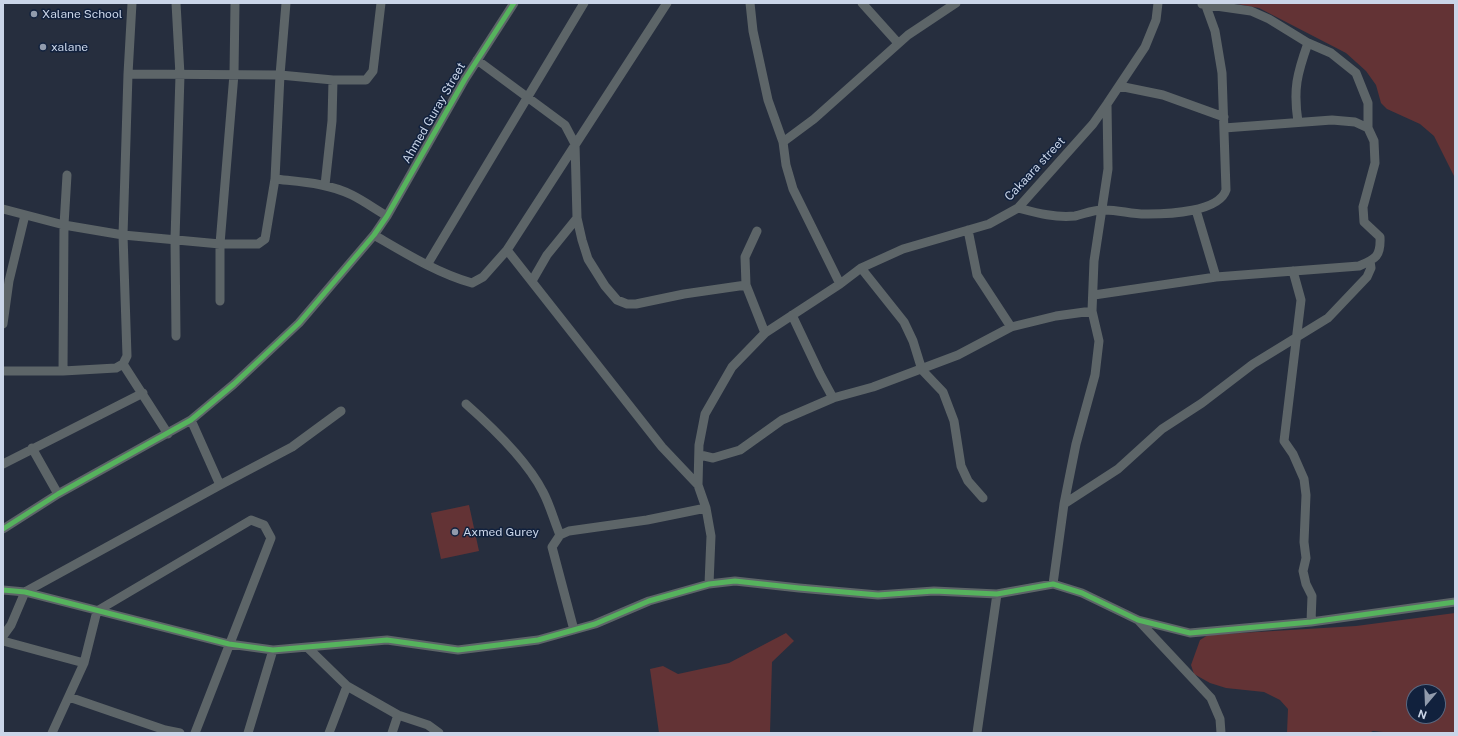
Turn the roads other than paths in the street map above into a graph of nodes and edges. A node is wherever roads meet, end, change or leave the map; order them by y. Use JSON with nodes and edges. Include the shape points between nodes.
{"nodes":[{"id":1,"x":132,"y":3,"type":"edge"},
{"id":2,"x":176,"y":3,"type":"edge"},
{"id":3,"x":235,"y":3,"type":"edge"},
{"id":4,"x":286,"y":3,"type":"edge"},
{"id":5,"x":381,"y":3,"type":"edge"},
{"id":6,"x":514,"y":3,"type":"edge"},
{"id":7,"x":584,"y":3,"type":"edge"},
{"id":8,"x":667,"y":3,"type":"edge"},
{"id":9,"x":750,"y":3,"type":"edge"},
{"id":10,"x":862,"y":3,"type":"edge"},
{"id":11,"x":956,"y":3,"type":"edge"},
{"id":12,"x":1158,"y":3,"type":"edge"},
{"id":13,"x":1204,"y":4,"type":"edge"},
{"id":14,"x":898,"y":43,"type":"junction"},
{"id":15,"x":1308,"y":43,"type":"junction"},
{"id":16,"x":478,"y":60,"type":"junction"},
{"id":17,"x":128,"y":74,"type":"junction"},
{"id":18,"x":234,"y":74,"type":"junction"},
{"id":19,"x":180,"y":75,"type":"junction"},
{"id":20,"x":280,"y":75,"type":"junction"},
{"id":21,"x":333,"y":80,"type":"junction"},
{"id":22,"x":1119,"y":86,"type":"junction"},
{"id":23,"x":527,"y":96,"type":"junction"},
{"id":24,"x":1107,"y":104,"type":"junction"},
{"id":25,"x":1224,"y":117,"type":"junction"},
{"id":26,"x":1298,"y":122,"type":"junction"},
{"id":27,"x":1224,"y":128,"type":"junction"},
{"id":28,"x":1368,"y":128,"type":"junction"},
{"id":29,"x":784,"y":142,"type":"junction"},
{"id":30,"x":575,"y":144,"type":"junction"},
{"id":31,"x":67,"y":175,"type":"dead end"},
{"id":32,"x":275,"y":179,"type":"junction"},
{"id":33,"x":324,"y":185,"type":"junction"},
{"id":34,"x":1018,"y":208,"type":"junction"},
{"id":35,"x":3,"y":209,"type":"edge"},
{"id":36,"x":1102,"y":210,"type":"junction"},
{"id":37,"x":1196,"y":210,"type":"junction"},
{"id":38,"x":25,"y":216,"type":"junction"},
{"id":39,"x":386,"y":216,"type":"junction"},
{"id":40,"x":577,"y":218,"type":"junction"},
{"id":41,"x":64,"y":225,"type":"junction"},
{"id":42,"x":968,"y":230,"type":"junction"},
{"id":43,"x":757,"y":231,"type":"dead end"},
{"id":44,"x":123,"y":235,"type":"junction"},
{"id":45,"x":374,"y":235,"type":"junction"},
{"id":46,"x":175,"y":239,"type":"junction"},
{"id":47,"x":220,"y":244,"type":"junction"},
{"id":48,"x":507,"y":250,"type":"junction"},
{"id":49,"x":1370,"y":261,"type":"junction"},
{"id":50,"x":427,"y":265,"type":"junction"},
{"id":51,"x":861,"y":268,"type":"junction"},
{"id":52,"x":1293,"y":271,"type":"junction"},
{"id":53,"x":1216,"y":277,"type":"junction"},
{"id":54,"x":6,"y":280,"type":"edge"},
{"id":55,"x":532,"y":281,"type":"junction"},
{"id":56,"x":840,"y":284,"type":"junction"},
{"id":57,"x":746,"y":285,"type":"junction"},
{"id":58,"x":1094,"y":294,"type":"junction"},
{"id":59,"x":220,"y":301,"type":"dead end"},
{"id":60,"x":1092,"y":311,"type":"junction"},
{"id":61,"x":792,"y":315,"type":"junction"},
{"id":62,"x":3,"y":324,"type":"edge"},
{"id":63,"x":1011,"y":327,"type":"junction"},
{"id":64,"x":765,"y":333,"type":"junction"},
{"id":65,"x":176,"y":336,"type":"dead end"},
{"id":66,"x":1297,"y":338,"type":"junction"},
{"id":67,"x":123,"y":364,"type":"junction"},
{"id":68,"x":922,"y":370,"type":"junction"},
{"id":69,"x":3,"y":371,"type":"edge"},
{"id":70,"x":63,"y":371,"type":"junction"},
{"id":71,"x":143,"y":393,"type":"junction"},
{"id":72,"x":833,"y":398,"type":"junction"},
{"id":73,"x":466,"y":404,"type":"dead end"},
{"id":74,"x":341,"y":411,"type":"dead end"},
{"id":75,"x":191,"y":420,"type":"junction"},
{"id":76,"x":168,"y":434,"type":"junction"},
{"id":77,"x":32,"y":448,"type":"junction"},
{"id":78,"x":700,"y":455,"type":"junction"},
{"id":79,"x":3,"y":464,"type":"edge"},
{"id":80,"x":220,"y":485,"type":"junction"},
{"id":81,"x":698,"y":485,"type":"junction"},
{"id":82,"x":58,"y":494,"type":"junction"},
{"id":83,"x":983,"y":498,"type":"dead end"},
{"id":84,"x":1064,"y":504,"type":"junction"},
{"id":85,"x":706,"y":508,"type":"junction"},
{"id":86,"x":3,"y":529,"type":"edge"},
{"id":87,"x":560,"y":535,"type":"junction"},
{"id":88,"x":709,"y":584,"type":"junction"},
{"id":89,"x":1053,"y":584,"type":"junction"},
{"id":90,"x":3,"y":590,"type":"edge"},
{"id":91,"x":25,"y":592,"type":"junction"},
{"id":92,"x":997,"y":594,"type":"junction"},
{"id":93,"x":1455,"y":602,"type":"edge"},
{"id":94,"x":97,"y":611,"type":"junction"},
{"id":95,"x":1138,"y":620,"type":"junction"},
{"id":96,"x":1311,"y":622,"type":"junction"},
{"id":97,"x":574,"y":630,"type":"junction"},
{"id":98,"x":3,"y":636,"type":"edge"},
{"id":99,"x":3,"y":641,"type":"edge"},
{"id":100,"x":229,"y":644,"type":"junction"},
{"id":101,"x":307,"y":647,"type":"junction"},
{"id":102,"x":273,"y":650,"type":"junction"},
{"id":103,"x":84,"y":663,"type":"junction"},
{"id":104,"x":347,"y":686,"type":"junction"},
{"id":105,"x":69,"y":697,"type":"junction"},
{"id":106,"x":398,"y":714,"type":"junction"},
{"id":107,"x":52,"y":733,"type":"edge"},
{"id":108,"x":180,"y":733,"type":"edge"},
{"id":109,"x":195,"y":733,"type":"edge"},
{"id":110,"x":248,"y":733,"type":"edge"},
{"id":111,"x":329,"y":733,"type":"edge"},
{"id":112,"x":392,"y":733,"type":"edge"},
{"id":113,"x":439,"y":733,"type":"edge"},
{"id":114,"x":977,"y":733,"type":"edge"},
{"id":115,"x":1221,"y":733,"type":"edge"}],
"edges":[{"from":1,"to":17,"type":"street"},
{"from":2,"to":19,"type":"street"},
{"from":3,"to":18,"type":"street"},
{"from":4,"to":20,"type":"street"},
{"from":5,"to":21,"type":"street","via":[[373,71],[366,80]]},
{"from":6,"to":16,"type":"street","name":"Ahmed Guray Street"},
{"from":7,"to":23,"type":"street"},
{"from":8,"to":30,"type":"street"},
{"from":9,"to":29,"type":"street","via":[[753,31],[768,100]]},
{"from":10,"to":14,"type":"street"},
{"from":11,"to":14,"type":"street"},
{"from":12,"to":22,"type":"street","name":"Cakaara street","via":[[1156,20],[1146,47]]},
{"from":13,"to":15,"type":"street","via":[[1251,11]]},
{"from":13,"to":25,"type":"street","via":[[1215,31],[1222,73]]},
{"from":14,"to":29,"type":"street","via":[[814,119]]},
{"from":15,"to":26,"type":"street","via":[[1295,86]]},
{"from":15,"to":28,"type":"street","via":[[1331,53],[1356,73],[1368,103]]},
{"from":16,"to":23,"type":"street"},
{"from":16,"to":39,"type":"street","name":"Ahmed Guray Street"},
{"from":17,"to":19,"type":"street"},
{"from":17,"to":44,"type":"street"},
{"from":18,"to":19,"type":"street"},
{"from":18,"to":20,"type":"street"},
{"from":18,"to":47,"type":"street"},
{"from":19,"to":46,"type":"street"},
{"from":20,"to":21,"type":"street"},
{"from":20,"to":32,"type":"street"},
{"from":21,"to":33,"type":"street","via":[[332,121]]},
{"from":22,"to":24,"type":"street","name":"Cakaara street"},
{"from":22,"to":25,"type":"street","via":[[1163,95]]},
{"from":23,"to":30,"type":"street","via":[[565,125]]},
{"from":23,"to":50,"type":"street"},
{"from":24,"to":34,"type":"street","name":"Cakaara street","via":[[1093,124]]},
{"from":24,"to":36,"type":"street","via":[[1108,169]]},
{"from":25,"to":27,"type":"street"},
{"from":26,"to":27,"type":"street"},
{"from":26,"to":28,"type":"street","via":[[1332,120],[1355,122]]},
{"from":27,"to":37,"type":"street","via":[[1226,190],[1218,202]]},
{"from":28,"to":49,"type":"street","via":[[1374,141],[1375,163],[1363,207],[1364,222],[1380,237],[1380,248],[1376,257]]},
{"from":29,"to":56,"type":"street","via":[[786,165],[793,189]]},
{"from":30,"to":40,"type":"street"},
{"from":30,"to":48,"type":"street"},
{"from":31,"to":41,"type":"street"},
{"from":32,"to":33,"type":"street"},
{"from":32,"to":47,"type":"street","via":[[266,239],[258,244]]},
{"from":33,"to":39,"type":"street","via":[[353,195]]},
{"from":34,"to":36,"type":"street","via":[[1050,216],[1075,216]]},
{"from":34,"to":42,"type":"street","name":"Cakaara street","via":[[989,224]]},
{"from":35,"to":38,"type":"street"},
{"from":36,"to":37,"type":"street","via":[[1148,214]]},
{"from":36,"to":58,"type":"street","via":[[1094,261]]},
{"from":37,"to":53,"type":"street"},
{"from":38,"to":41,"type":"street"},
{"from":38,"to":54,"type":"street"},
{"from":39,"to":45,"type":"street","name":"Ahmed Guray Street"},
{"from":40,"to":55,"type":"street","via":[[547,255]]},
{"from":40,"to":57,"type":"street","via":[[588,259],[617,300],[627,304]]},
{"from":41,"to":44,"type":"street"},
{"from":41,"to":70,"type":"street"},
{"from":42,"to":51,"type":"street","name":"Cakaara street","via":[[904,249]]},
{"from":42,"to":63,"type":"street","via":[[977,275]]},
{"from":43,"to":57,"type":"street","via":[[745,257]]},
{"from":44,"to":46,"type":"street"},
{"from":44,"to":67,"type":"street","via":[[127,356]]},
{"from":45,"to":50,"type":"street"},
{"from":45,"to":75,"type":"street","name":"Ahmed Guray Street","via":[[299,323]]},
{"from":46,"to":47,"type":"street"},
{"from":46,"to":65,"type":"street"},
{"from":47,"to":59,"type":"street"},
{"from":48,"to":50,"type":"street","via":[[483,277],[472,284]]},
{"from":48,"to":55,"type":"street"},
{"from":49,"to":52,"type":"street","via":[[1359,266]]},
{"from":49,"to":66,"type":"street","via":[[1371,268],[1361,286],[1328,318]]},
{"from":51,"to":56,"type":"street","name":"Cakaara street"},
{"from":51,"to":68,"type":"street","via":[[904,322]]},
{"from":52,"to":53,"type":"street"},
{"from":52,"to":66,"type":"street","via":[[1300,300]]},
{"from":53,"to":58,"type":"street"},
{"from":54,"to":62,"type":"street"},
{"from":55,"to":81,"type":"street","via":[[662,447]]},
{"from":56,"to":61,"type":"street","name":"Cakaara street"},
{"from":57,"to":64,"type":"street"},
{"from":58,"to":60,"type":"street"},
{"from":60,"to":63,"type":"street","via":[[1056,316]]},
{"from":60,"to":84,"type":"street","via":[[1099,341],[1095,375],[1076,444]]},
{"from":61,"to":64,"type":"street","name":"Cakaara street"},
{"from":61,"to":72,"type":"street"},
{"from":63,"to":68,"type":"street","via":[[958,355]]},
{"from":64,"to":78,"type":"street","name":"Cakaara street","via":[[732,367],[705,414],[699,445]]},
{"from":66,"to":84,"type":"street","via":[[1253,364],[1202,403],[1162,429],[1118,470]]},
{"from":66,"to":96,"type":"street","via":[[1284,441],[1304,479],[1304,571],[1306,584],[1312,596]]},
{"from":67,"to":70,"type":"street","via":[[116,368]]},
{"from":67,"to":71,"type":"street"},
{"from":68,"to":72,"type":"street"},
{"from":68,"to":83,"type":"street","via":[[943,392],[954,421],[961,466],[968,481]]},
{"from":69,"to":70,"type":"street"},
{"from":71,"to":76,"type":"street"},
{"from":71,"to":77,"type":"street"},
{"from":72,"to":78,"type":"street","via":[[782,420],[740,450],[713,458]]},
{"from":73,"to":87,"type":"street","via":[[494,428],[534,476]]},
{"from":74,"to":80,"type":"street","via":[[292,447]]},
{"from":75,"to":76,"type":"street","name":"Ahmed Guray Street"},
{"from":75,"to":80,"type":"street"},
{"from":76,"to":82,"type":"street","name":"Ahmed Guray Street"},
{"from":77,"to":79,"type":"street"},
{"from":77,"to":82,"type":"street"},
{"from":78,"to":81,"type":"street","name":"Cakaara street"},
{"from":80,"to":91,"type":"street"},
{"from":81,"to":85,"type":"street"},
{"from":82,"to":86,"type":"street","name":"Ahmed Guray Street"},
{"from":84,"to":89,"type":"street"},
{"from":85,"to":87,"type":"street","via":[[647,520],[569,531]]},
{"from":85,"to":88,"type":"street","via":[[711,536]]},
{"from":87,"to":97,"type":"street","via":[[552,546]]},
{"from":88,"to":92,"type":"street","via":[[735,581],[878,595],[934,591]]},
{"from":88,"to":97,"type":"street","via":[[649,601]]},
{"from":89,"to":92,"type":"street"},
{"from":89,"to":95,"type":"street","via":[[1082,593]]},
{"from":90,"to":91,"type":"street"},
{"from":91,"to":94,"type":"street"},
{"from":91,"to":98,"type":"street","via":[[11,625]]},
{"from":92,"to":114,"type":"street"},
{"from":93,"to":96,"type":"street"},
{"from":94,"to":100,"type":"street"},
{"from":94,"to":100,"type":"street","via":[[251,520],[264,525],[271,538]]},
{"from":94,"to":103,"type":"street"},
{"from":95,"to":96,"type":"street","via":[[1190,632]]},
{"from":95,"to":115,"type":"street","via":[[1211,698],[1220,718]]},
{"from":97,"to":101,"type":"street","via":[[538,640],[458,650],[387,640]]},
{"from":99,"to":103,"type":"street"},
{"from":100,"to":102,"type":"street"},
{"from":100,"to":109,"type":"street"},
{"from":101,"to":102,"type":"street"},
{"from":101,"to":104,"type":"street"},
{"from":102,"to":110,"type":"street"},
{"from":103,"to":105,"type":"street"},
{"from":104,"to":106,"type":"street"},
{"from":104,"to":111,"type":"street"},
{"from":105,"to":107,"type":"street"},
{"from":105,"to":108,"type":"street"},
{"from":106,"to":112,"type":"street"},
{"from":106,"to":113,"type":"street","via":[[428,725]]}]}
